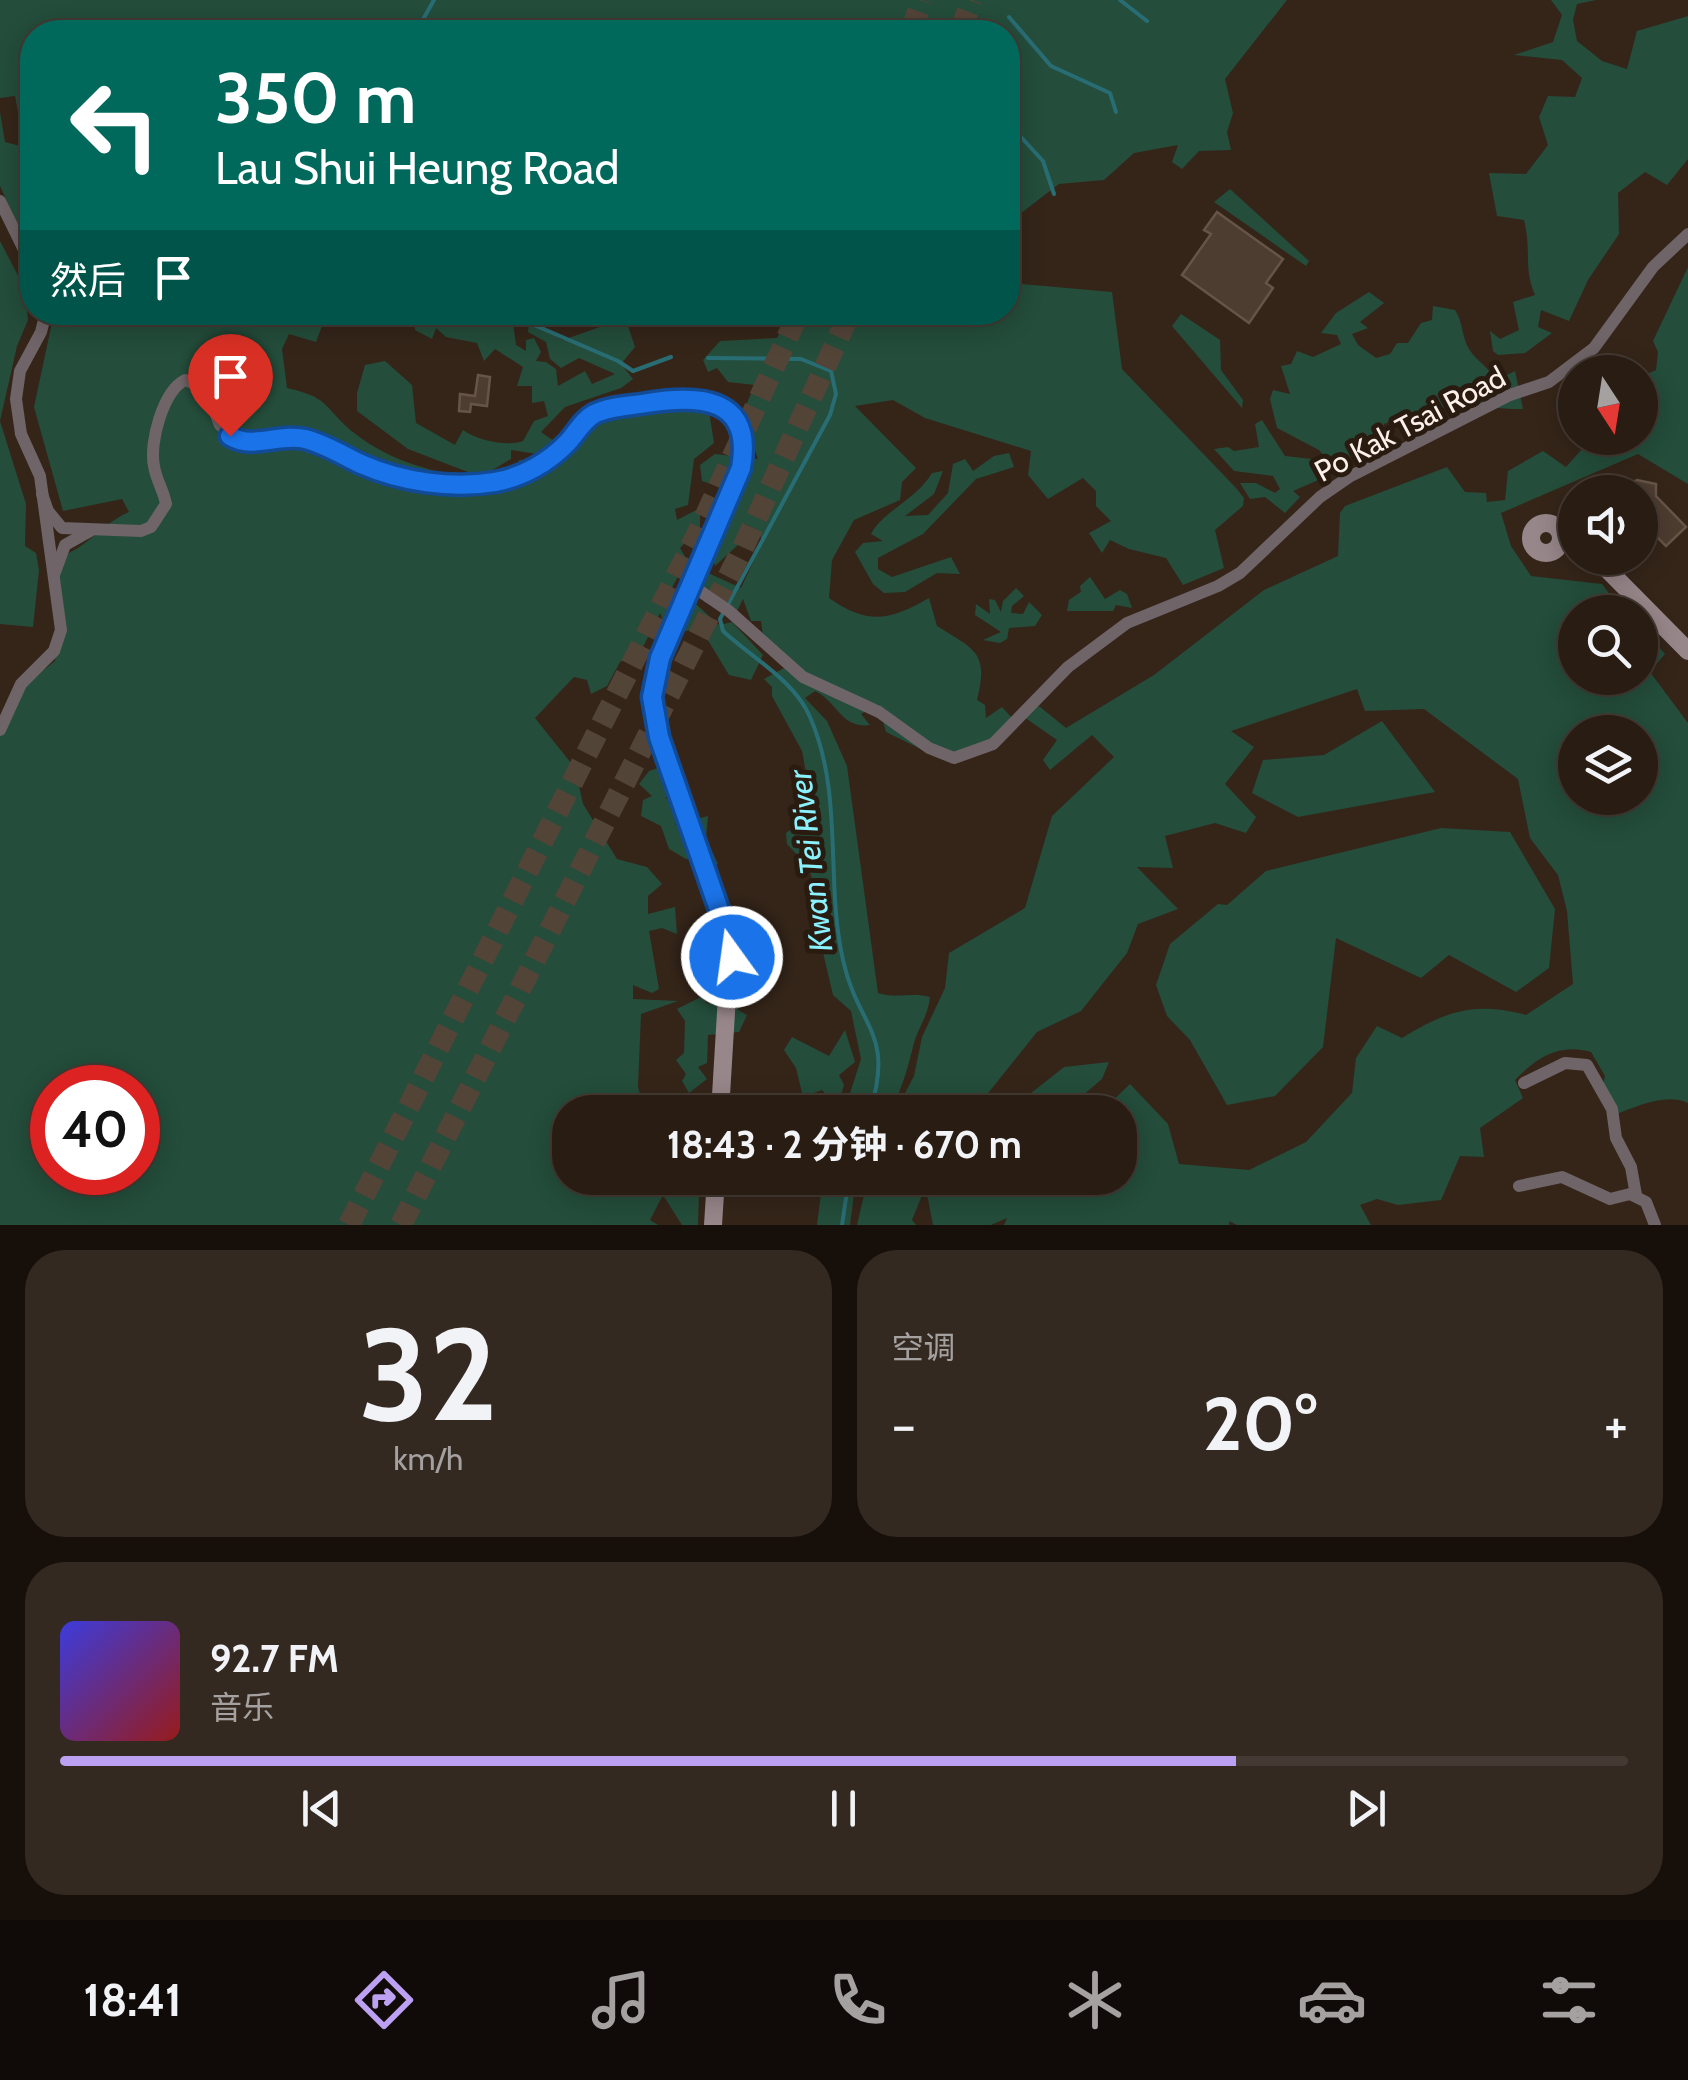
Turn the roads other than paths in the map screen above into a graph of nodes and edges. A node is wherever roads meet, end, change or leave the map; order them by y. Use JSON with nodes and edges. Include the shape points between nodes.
{"nodes":[{"id":1,"x":0,"y":201,"type":"edge"},
{"id":2,"x":1688,"y":234,"type":"edge"},
{"id":3,"x":20,"y":242,"type":"edge"},
{"id":4,"x":43,"y":325,"type":"edge"},
{"id":5,"x":42,"y":494,"type":"junction"},
{"id":6,"x":62,"y":528,"type":"junction"},
{"id":7,"x":97,"y":528,"type":"junction"},
{"id":8,"x":46,"y":538,"type":"junction"},
{"id":9,"x":66,"y":545,"type":"junction"},
{"id":10,"x":1613,"y":575,"type":"edge"},
{"id":11,"x":691,"y":585,"type":"junction"},
{"id":12,"x":54,"y":590,"type":"junction"},
{"id":13,"x":1688,"y":650,"type":"edge"},
{"id":14,"x":0,"y":730,"type":"edge"},
{"id":15,"x":1524,"y":1083,"type":"dead end"},
{"id":16,"x":721,"y":1095,"type":"edge"},
{"id":17,"x":1519,"y":1186,"type":"dead end"},
{"id":18,"x":715,"y":1195,"type":"edge"},
{"id":19,"x":1636,"y":1196,"type":"junction"},
{"id":20,"x":712,"y":1225,"type":"edge"},
{"id":21,"x":1654,"y":1225,"type":"edge"}],
"edges":[{"from":1,"to":3,"type":"street"},
{"from":2,"to":11,"type":"street","name":"Po Kak Tsai Road","via":[[1584,357],[1539,388],[1510,396],[1349,477],[1240,573],[1126,623],[1068,667],[983,749],[954,758],[879,712],[803,678]]},
{"from":4,"to":5,"type":"street","via":[[16,390]]},
{"from":5,"to":6,"type":"street"},
{"from":5,"to":8,"type":"street"},
{"from":6,"to":7,"type":"street"},
{"from":6,"to":8,"type":"street"},
{"from":6,"to":9,"type":"street"},
{"from":7,"to":9,"type":"street"},
{"from":7,"to":11,"type":"street","via":[[144,531],[161,515],[166,500],[154,445],[170,396],[185,380],[205,388],[220,424],[238,441],[305,439],[392,476],[454,484],[528,471],[598,413],[694,397],[730,415],[743,455]]},
{"from":8,"to":9,"type":"street","via":[[54,548]]},
{"from":8,"to":12,"type":"street"},
{"from":9,"to":12,"type":"street"},
{"from":10,"to":13,"type":"street"},
{"from":11,"to":16,"type":"street","via":[[658,664],[652,704],[730,946]]},
{"from":12,"to":14,"type":"street","via":[[58,644],[20,684]]},
{"from":15,"to":19,"type":"street","via":[[1565,1063],[1587,1064],[1612,1109]]},
{"from":17,"to":19,"type":"street","via":[[1562,1177],[1610,1200]]},
{"from":18,"to":20,"type":"street"},
{"from":19,"to":21,"type":"street","via":[[1651,1208]]}]}
